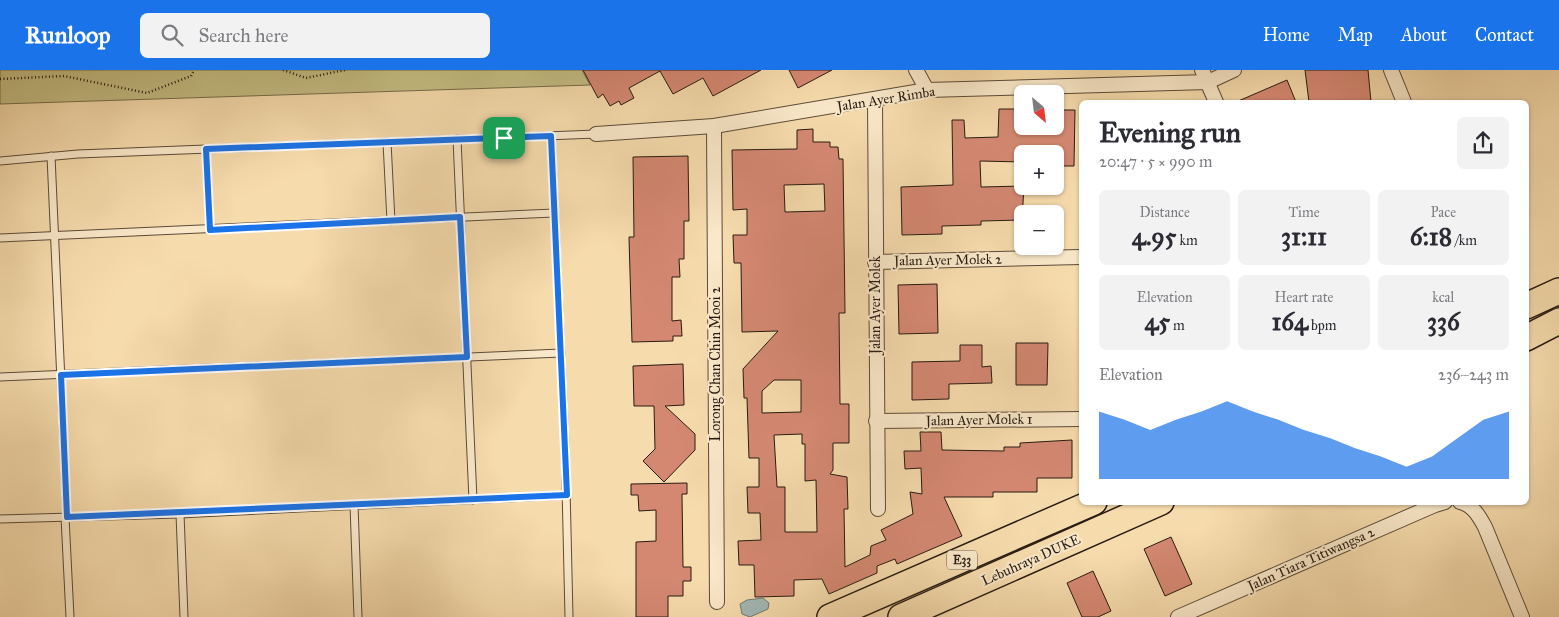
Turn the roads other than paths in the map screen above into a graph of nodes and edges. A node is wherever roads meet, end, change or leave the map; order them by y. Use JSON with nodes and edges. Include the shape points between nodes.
{"nodes":[{"id":1,"x":916,"y":70,"type":"edge"},
{"id":2,"x":1234,"y":70,"type":"edge"},
{"id":3,"x":1391,"y":70,"type":"edge"},
{"id":4,"x":1205,"y":76,"type":"edge"},
{"id":5,"x":927,"y":90,"type":"junction"},
{"id":6,"x":1215,"y":100,"type":"edge"},
{"id":7,"x":1403,"y":100,"type":"edge"},
{"id":8,"x":874,"y":101,"type":"junction"},
{"id":9,"x":714,"y":126,"type":"junction"},
{"id":10,"x":596,"y":134,"type":"joint"},
{"id":11,"x":551,"y":136,"type":"junction"},
{"id":12,"x":457,"y":139,"type":"junction"},
{"id":13,"x":388,"y":142,"type":"junction"},
{"id":14,"x":206,"y":149,"type":"junction"},
{"id":15,"x":51,"y":156,"type":"junction"},
{"id":16,"x":0,"y":161,"type":"edge"},
{"id":17,"x":554,"y":213,"type":"junction"},
{"id":18,"x":460,"y":217,"type":"junction"},
{"id":19,"x":391,"y":221,"type":"junction"},
{"id":20,"x":210,"y":230,"type":"junction"},
{"id":21,"x":55,"y":236,"type":"junction"},
{"id":22,"x":0,"y":238,"type":"edge"},
{"id":23,"x":1079,"y":257,"type":"edge"},
{"id":24,"x":875,"y":262,"type":"junction"},
{"id":25,"x":1559,"y":290,"type":"edge"},
{"id":26,"x":1529,"y":305,"type":"edge"},
{"id":27,"x":1559,"y":321,"type":"edge"},
{"id":28,"x":1559,"y":335,"type":"edge"},
{"id":29,"x":1529,"y":336,"type":"edge"},
{"id":30,"x":1529,"y":345,"type":"edge"},
{"id":31,"x":561,"y":353,"type":"junction"},
{"id":32,"x":467,"y":357,"type":"junction"},
{"id":33,"x":61,"y":375,"type":"junction"},
{"id":34,"x":0,"y":377,"type":"edge"},
{"id":35,"x":1079,"y":419,"type":"edge"},
{"id":36,"x":876,"y":421,"type":"junction"},
{"id":37,"x":567,"y":495,"type":"junction"},
{"id":38,"x":473,"y":500,"type":"junction"},
{"id":39,"x":354,"y":505,"type":"junction"},
{"id":40,"x":1087,"y":505,"type":"edge"},
{"id":41,"x":1154,"y":505,"type":"edge"},
{"id":42,"x":1435,"y":505,"type":"edge"},
{"id":43,"x":1467,"y":505,"type":"edge"},
{"id":44,"x":878,"y":509,"type":"dead end"},
{"id":45,"x":180,"y":514,"type":"junction"},
{"id":46,"x":66,"y":517,"type":"junction"},
{"id":47,"x":0,"y":519,"type":"edge"},
{"id":48,"x":716,"y":602,"type":"dead end"},
{"id":49,"x":70,"y":617,"type":"edge"},
{"id":50,"x":184,"y":617,"type":"edge"},
{"id":51,"x":358,"y":617,"type":"edge"},
{"id":52,"x":569,"y":617,"type":"edge"},
{"id":53,"x":830,"y":617,"type":"edge"},
{"id":54,"x":901,"y":617,"type":"edge"},
{"id":55,"x":1178,"y":617,"type":"edge"},
{"id":56,"x":1522,"y":617,"type":"edge"}],
"edges":[{"from":1,"to":5,"type":"street"},
{"from":2,"to":4,"type":"street"},
{"from":3,"to":7,"type":"street"},
{"from":4,"to":5,"type":"street","name":"Jalan Ayer Rimba"},
{"from":4,"to":6,"type":"street"},
{"from":5,"to":8,"type":"street","name":"Jalan Ayer Rimba"},
{"from":8,"to":9,"type":"street","name":"Jalan Ayer Rimba"},
{"from":8,"to":24,"type":"street","name":"Jalan Ayer Molek"},
{"from":9,"to":10,"type":"street","name":"Jalan Ayer Rimba"},
{"from":9,"to":48,"type":"street","name":"Lorong Chan Chin Mooi 2"},
{"from":10,"to":11,"type":"lane"},
{"from":11,"to":12,"type":"lane"},
{"from":11,"to":17,"type":"lane"},
{"from":12,"to":13,"type":"lane"},
{"from":12,"to":18,"type":"lane"},
{"from":13,"to":14,"type":"lane"},
{"from":13,"to":19,"type":"lane"},
{"from":14,"to":15,"type":"lane"},
{"from":14,"to":20,"type":"lane"},
{"from":15,"to":16,"type":"lane"},
{"from":15,"to":21,"type":"lane"},
{"from":17,"to":18,"type":"lane"},
{"from":17,"to":31,"type":"lane"},
{"from":18,"to":19,"type":"lane"},
{"from":18,"to":32,"type":"lane"},
{"from":19,"to":20,"type":"lane"},
{"from":20,"to":21,"type":"lane"},
{"from":21,"to":22,"type":"lane"},
{"from":21,"to":33,"type":"lane"},
{"from":23,"to":24,"type":"street","name":"Jalan Ayer Molek 2"},
{"from":24,"to":36,"type":"street","name":"Jalan Ayer Molek"},
{"from":25,"to":26,"type":"highway"},
{"from":27,"to":29,"type":"highway"},
{"from":28,"to":30,"type":"highway"},
{"from":31,"to":32,"type":"lane"},
{"from":31,"to":37,"type":"lane"},
{"from":32,"to":33,"type":"lane"},
{"from":32,"to":38,"type":"lane"},
{"from":33,"to":34,"type":"lane"},
{"from":33,"to":46,"type":"lane"},
{"from":35,"to":36,"type":"street","name":"Jalan Ayer Molek 1"},
{"from":36,"to":44,"type":"street","name":"Jalan Ayer Molek"},
{"from":37,"to":38,"type":"lane"},
{"from":37,"to":52,"type":"lane"},
{"from":38,"to":39,"type":"lane"},
{"from":39,"to":45,"type":"lane"},
{"from":39,"to":51,"type":"lane"},
{"from":40,"to":53,"type":"highway","name":"Lebuhraya DUKE","number":"E33"},
{"from":41,"to":54,"type":"highway","name":"Lebuhraya DUKE","number":"E33"},
{"from":42,"to":55,"type":"street","name":"Jalan Tiara Titiwangsa 2"},
{"from":43,"to":56,"type":"street","via":[[1478,513],[1485,527]]},
{"from":45,"to":46,"type":"lane"},
{"from":45,"to":50,"type":"lane"},
{"from":46,"to":47,"type":"lane"},
{"from":46,"to":49,"type":"lane"}]}
